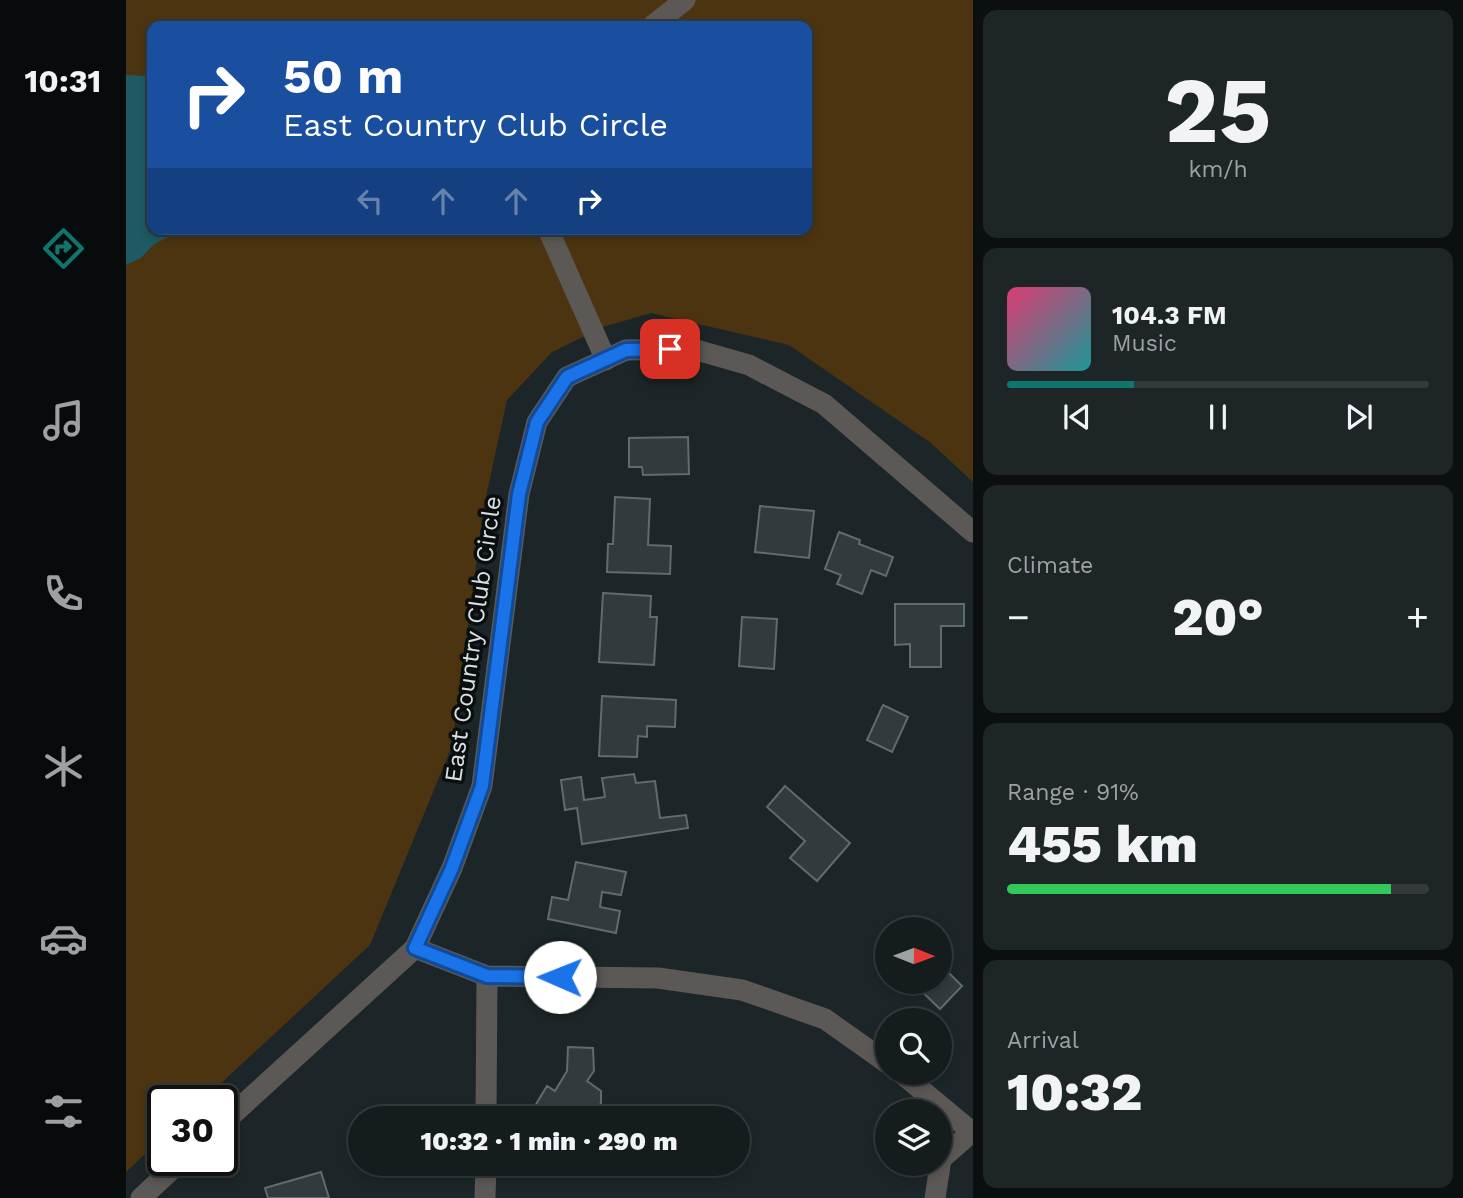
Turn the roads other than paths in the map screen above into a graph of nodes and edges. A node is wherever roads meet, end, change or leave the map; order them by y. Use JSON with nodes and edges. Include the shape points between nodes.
{"nodes":[{"id":1,"x":685,"y":0,"type":"edge"},
{"id":2,"x":658,"y":21,"type":"edge"},
{"id":3,"x":551,"y":235,"type":"edge"},
{"id":4,"x":606,"y":360,"type":"junction"},
{"id":5,"x":973,"y":532,"type":"edge"},
{"id":6,"x":415,"y":948,"type":"junction"},
{"id":7,"x":487,"y":976,"type":"junction"},
{"id":8,"x":875,"y":1054,"type":"edge"},
{"id":9,"x":915,"y":1085,"type":"edge"},
{"id":10,"x":486,"y":1106,"type":"edge"},
{"id":11,"x":238,"y":1109,"type":"edge"},
{"id":12,"x":973,"y":1133,"type":"edge"},
{"id":13,"x":165,"y":1176,"type":"edge"},
{"id":14,"x":486,"y":1176,"type":"edge"},
{"id":15,"x":141,"y":1198,"type":"edge"},
{"id":16,"x":485,"y":1198,"type":"edge"},
{"id":17,"x":935,"y":1198,"type":"edge"}],
"edges":[{"from":1,"to":2,"type":"street"},
{"from":3,"to":4,"type":"street"},
{"from":4,"to":5,"type":"street","name":"East Country Club Circle","via":[[626,350],[692,349],[749,365],[824,404]]},
{"from":4,"to":6,"type":"street","name":"East Country Club Circle","via":[[567,377],[537,422],[519,494],[482,786],[452,868]]},
{"from":6,"to":7,"type":"street"},
{"from":6,"to":11,"type":"street","name":"East Country Club Circle"},
{"from":7,"to":8,"type":"street","via":[[658,978],[742,990],[825,1019]]},
{"from":7,"to":10,"type":"street"},
{"from":9,"to":12,"type":"street"},
{"from":12,"to":17,"type":"street","via":[[942,1159]]},
{"from":13,"to":15,"type":"street"},
{"from":14,"to":16,"type":"street"}]}
